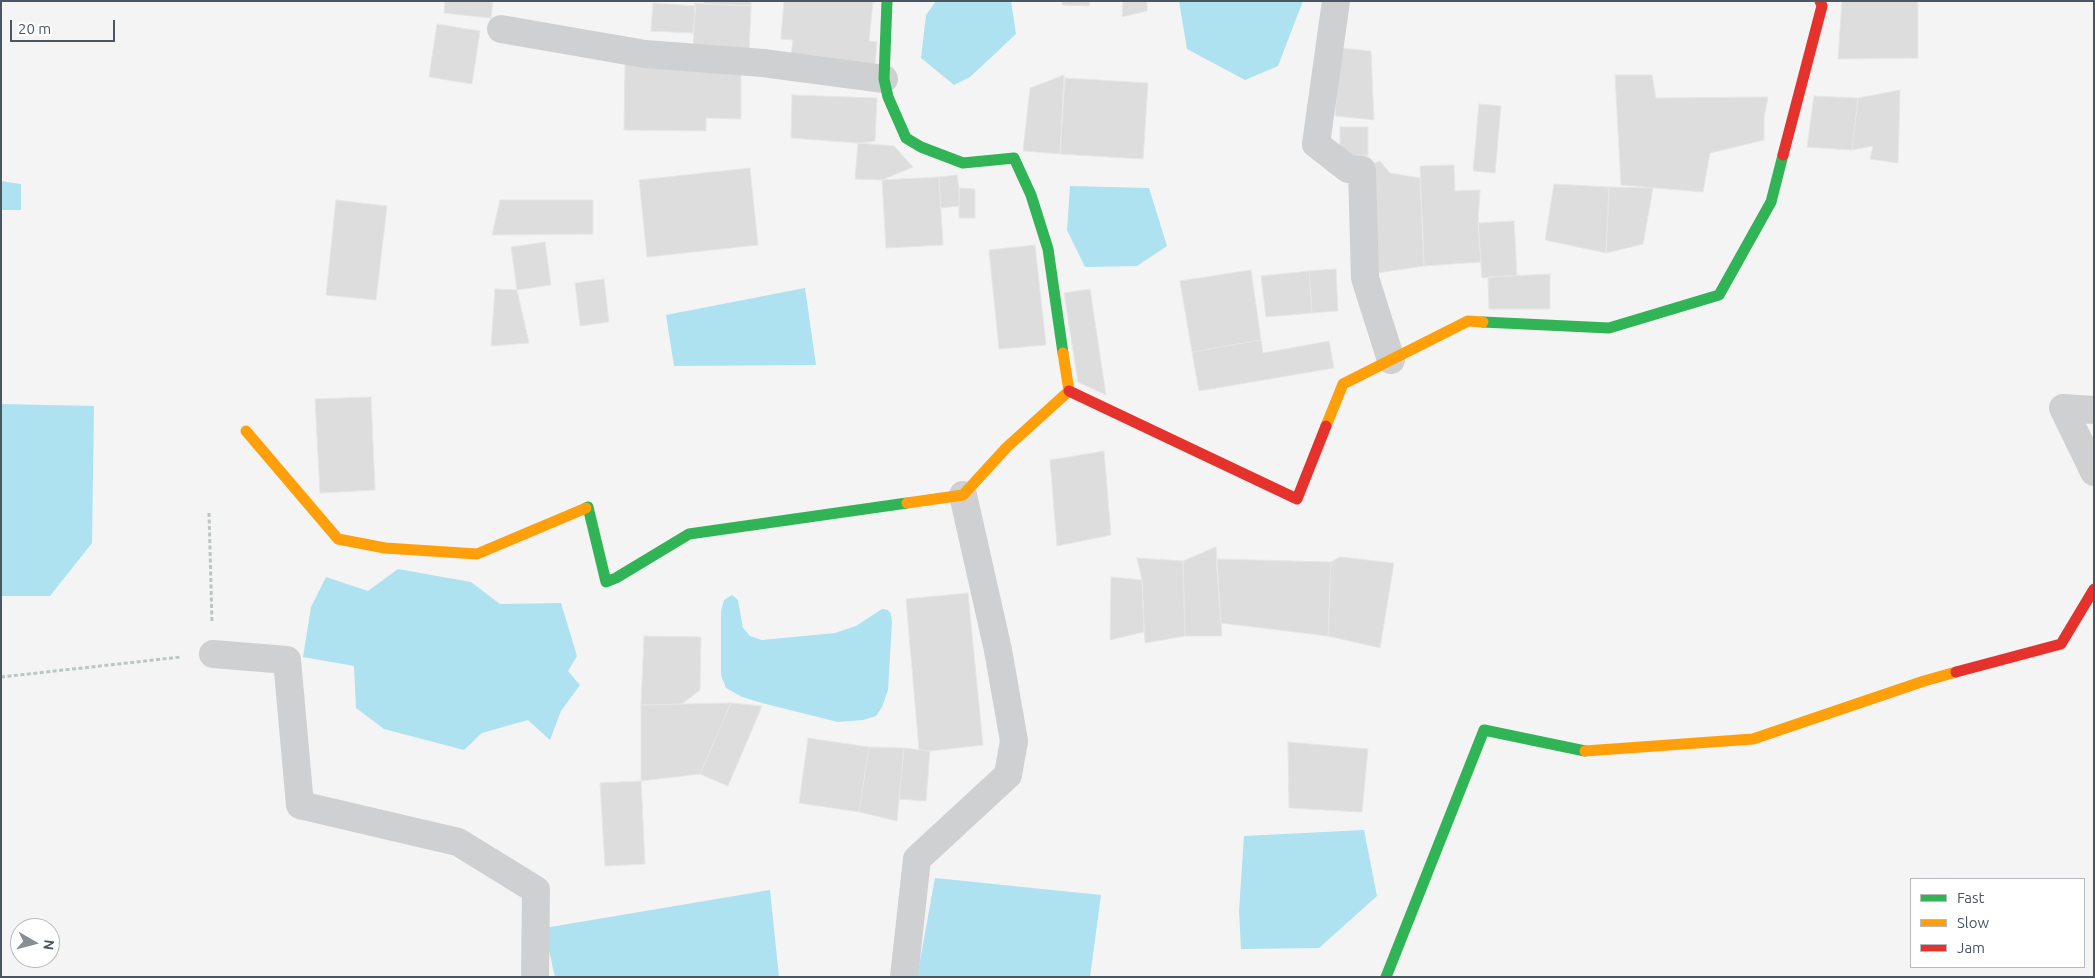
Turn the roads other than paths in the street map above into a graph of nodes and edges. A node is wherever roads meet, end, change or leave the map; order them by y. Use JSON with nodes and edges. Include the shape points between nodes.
{"nodes":[{"id":1,"x":887,"y":1,"type":"edge"},
{"id":2,"x":1336,"y":1,"type":"edge"},
{"id":3,"x":1820,"y":1,"type":"edge"},
{"id":4,"x":501,"y":28,"type":"dead end"},
{"id":5,"x":884,"y":79,"type":"junction"},
{"id":6,"x":1391,"y":360,"type":"junction"},
{"id":7,"x":1069,"y":391,"type":"junction"},
{"id":8,"x":2094,"y":410,"type":"edge"},
{"id":9,"x":246,"y":431,"type":"dead end"},
{"id":10,"x":2094,"y":472,"type":"edge"},
{"id":11,"x":963,"y":495,"type":"junction"},
{"id":12,"x":2094,"y":589,"type":"edge"},
{"id":13,"x":213,"y":654,"type":"road end"},
{"id":14,"x":535,"y":977,"type":"edge"},
{"id":15,"x":904,"y":977,"type":"edge"},
{"id":16,"x":1386,"y":977,"type":"edge"}],
"edges":[{"from":1,"to":5,"type":"street"},
{"from":2,"to":6,"type":"street","via":[[1316,144],[1348,169],[1362,170],[1365,278]]},
{"from":3,"to":6,"type":"street","via":[[1822,6],[1771,202],[1718,294],[1609,328],[1468,321]]},
{"from":4,"to":5,"type":"street","via":[[645,54],[763,63]]},
{"from":5,"to":7,"type":"street","via":[[906,138],[963,163],[1014,158],[1031,195],[1048,249]]},
{"from":6,"to":7,"type":"street","via":[[1343,384],[1297,499]]},
{"from":7,"to":11,"type":"street","via":[[1007,447]]},
{"from":8,"to":10,"type":"street","via":[[2063,408]]},
{"from":9,"to":11,"type":"street","via":[[338,539],[385,548],[477,554],[588,507],[606,582],[689,534]]},
{"from":11,"to":15,"type":"street","via":[[998,650],[1014,741],[1008,775],[917,859]]},
{"from":12,"to":16,"type":"street","via":[[2061,644],[1924,681],[1753,739],[1582,751],[1484,730]]},
{"from":13,"to":14,"type":"street","via":[[286,660],[300,805],[458,842],[536,890]]}]}
